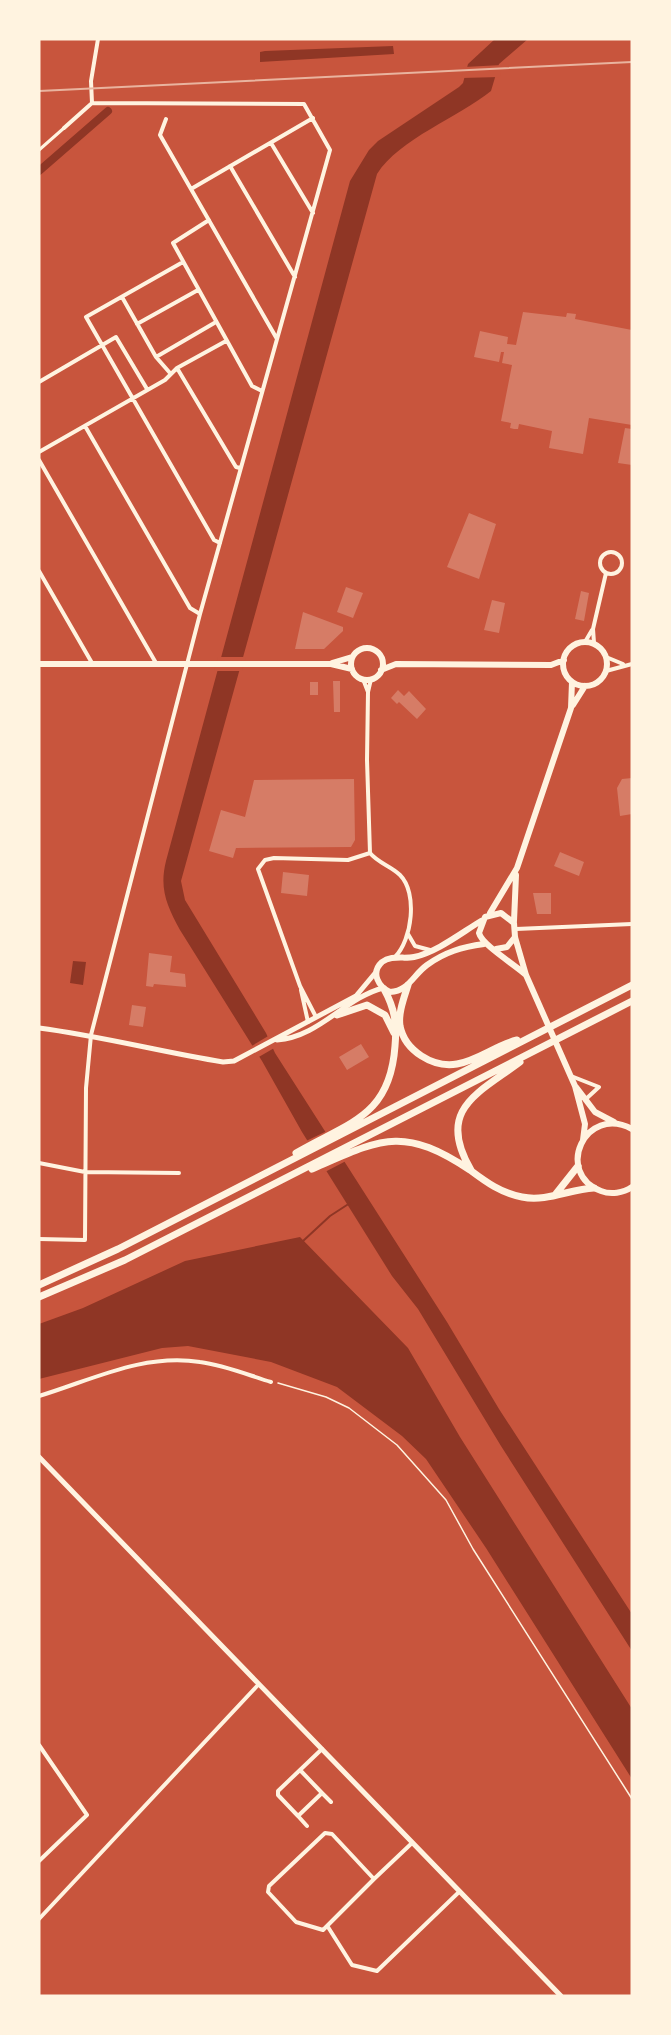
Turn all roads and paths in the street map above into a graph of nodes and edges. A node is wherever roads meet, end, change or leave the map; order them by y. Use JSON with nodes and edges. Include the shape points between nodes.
{"nodes":[{"id":1,"x":98,"y":39,"type":"edge"},
{"id":2,"x":93,"y":103,"type":"junction"},
{"id":3,"x":313,"y":118,"type":"junction"},
{"id":4,"x":166,"y":119,"type":"dead end"},
{"id":5,"x":64,"y":128,"type":"joint"},
{"id":6,"x":271,"y":143,"type":"junction"},
{"id":7,"x":39,"y":150,"type":"edge"},
{"id":8,"x":230,"y":166,"type":"junction"},
{"id":9,"x":192,"y":189,"type":"junction"},
{"id":10,"x":314,"y":214,"type":"junction"},
{"id":11,"x":208,"y":220,"type":"junction"},
{"id":12,"x":183,"y":262,"type":"junction"},
{"id":13,"x":296,"y":277,"type":"junction"},
{"id":14,"x":198,"y":290,"type":"junction"},
{"id":15,"x":122,"y":297,"type":"junction"},
{"id":16,"x":216,"y":322,"type":"junction"},
{"id":17,"x":137,"y":324,"type":"junction"},
{"id":18,"x":226,"y":340,"type":"junction"},
{"id":19,"x":278,"y":340,"type":"junction"},
{"id":20,"x":102,"y":345,"type":"junction"},
{"id":21,"x":156,"y":357,"type":"junction"},
{"id":22,"x":177,"y":368,"type":"junction"},
{"id":23,"x":170,"y":373,"type":"junction"},
{"id":24,"x":39,"y":382,"type":"edge"},
{"id":25,"x":147,"y":389,"type":"junction"},
{"id":26,"x":262,"y":391,"type":"junction"},
{"id":27,"x":132,"y":398,"type":"junction"},
{"id":28,"x":85,"y":426,"type":"junction"},
{"id":29,"x":39,"y":452,"type":"edge"},
{"id":30,"x":39,"y":460,"type":"edge"},
{"id":31,"x":240,"y":468,"type":"junction"},
{"id":32,"x":220,"y":543,"type":"junction"},
{"id":33,"x":39,"y":571,"type":"edge"},
{"id":34,"x":606,"y":573,"type":"junction"},
{"id":35,"x":200,"y":614,"type":"junction"},
{"id":36,"x":593,"y":629,"type":"junction"},
{"id":37,"x":585,"y":642,"type":"junction"},
{"id":38,"x":594,"y":644,"type":"junction"},
{"id":39,"x":352,"y":657,"type":"junction"},
{"id":40,"x":381,"y":657,"type":"junction"},
{"id":41,"x":606,"y":657,"type":"junction"},
{"id":42,"x":564,"y":660,"type":"junction"},
{"id":43,"x":156,"y":663,"type":"junction"},
{"id":44,"x":188,"y":663,"type":"junction"},
{"id":45,"x":39,"y":664,"type":"edge"},
{"id":46,"x":92,"y":664,"type":"junction"},
{"id":47,"x":331,"y":664,"type":"junction"},
{"id":48,"x":396,"y":664,"type":"junction"},
{"id":49,"x":624,"y":664,"type":"junction"},
{"id":50,"x":632,"y":664,"type":"edge"},
{"id":51,"x":551,"y":665,"type":"junction"},
{"id":52,"x":352,"y":669,"type":"junction"},
{"id":53,"x":381,"y":670,"type":"junction"},
{"id":54,"x":606,"y":671,"type":"junction"},
{"id":55,"x":565,"y":672,"type":"junction"},
{"id":56,"x":363,"y":679,"type":"junction"},
{"id":57,"x":371,"y":679,"type":"junction"},
{"id":58,"x":572,"y":682,"type":"junction"},
{"id":59,"x":585,"y":686,"type":"junction"},
{"id":60,"x":368,"y":692,"type":"junction"},
{"id":61,"x":571,"y":708,"type":"junction"},
{"id":62,"x":370,"y":853,"type":"junction"},
{"id":63,"x":517,"y":868,"type":"junction"},
{"id":64,"x":489,"y":914,"type":"junction"},
{"id":65,"x":482,"y":921,"type":"junction"},
{"id":66,"x":632,"y":924,"type":"edge"},
{"id":67,"x":515,"y":926,"type":"junction"},
{"id":68,"x":408,"y":933,"type":"junction"},
{"id":69,"x":515,"y":937,"type":"junction"},
{"id":70,"x":484,"y":944,"type":"junction"},
{"id":71,"x":430,"y":950,"type":"junction"},
{"id":72,"x":495,"y":950,"type":"junction"},
{"id":73,"x":395,"y":958,"type":"junction"},
{"id":74,"x":376,"y":972,"type":"junction"},
{"id":75,"x":526,"y":975,"type":"junction"},
{"id":76,"x":632,"y":985,"type":"edge"},
{"id":77,"x":300,"y":986,"type":"junction"},
{"id":78,"x":408,"y":986,"type":"junction"},
{"id":79,"x":384,"y":989,"type":"junction"},
{"id":80,"x":632,"y":1001,"type":"edge"},
{"id":81,"x":337,"y":1015,"type":"junction"},
{"id":82,"x":316,"y":1017,"type":"junction"},
{"id":83,"x":308,"y":1022,"type":"junction"},
{"id":84,"x":39,"y":1028,"type":"edge"},
{"id":85,"x":91,"y":1035,"type":"junction"},
{"id":86,"x":529,"y":1037,"type":"junction"},
{"id":87,"x":276,"y":1040,"type":"junction"},
{"id":88,"x":395,"y":1042,"type":"junction"},
{"id":89,"x":533,"y":1052,"type":"junction"},
{"id":90,"x":570,"y":1076,"type":"junction"},
{"id":91,"x":575,"y":1086,"type":"junction"},
{"id":92,"x":587,"y":1098,"type":"junction"},
{"id":93,"x":617,"y":1124,"type":"junction"},
{"id":94,"x":632,"y":1129,"type":"edge"},
{"id":95,"x":337,"y":1134,"type":"junction"},
{"id":96,"x":583,"y":1140,"type":"junction"},
{"id":97,"x":346,"y":1150,"type":"junction"},
{"id":98,"x":39,"y":1163,"type":"edge"},
{"id":99,"x":578,"y":1166,"type":"junction"},
{"id":100,"x":85,"y":1172,"type":"junction"},
{"id":101,"x":472,"y":1172,"type":"junction"},
{"id":102,"x":179,"y":1173,"type":"dead end"},
{"id":103,"x":632,"y":1186,"type":"edge"},
{"id":104,"x":594,"y":1188,"type":"junction"},
{"id":105,"x":555,"y":1195,"type":"junction"},
{"id":106,"x":39,"y":1239,"type":"edge"},
{"id":107,"x":39,"y":1285,"type":"edge"},
{"id":108,"x":39,"y":1297,"type":"edge"},
{"id":109,"x":271,"y":1382,"type":"joint"},
{"id":110,"x":39,"y":1396,"type":"edge"},
{"id":111,"x":39,"y":1457,"type":"edge"},
{"id":112,"x":258,"y":1685,"type":"junction"},
{"id":113,"x":39,"y":1745,"type":"edge"},
{"id":114,"x":322,"y":1749,"type":"junction"},
{"id":115,"x":300,"y":1770,"type":"junction"},
{"id":116,"x":322,"y":1793,"type":"junction"},
{"id":117,"x":632,"y":1800,"type":"edge"},
{"id":118,"x":331,"y":1802,"type":"dead end"},
{"id":119,"x":298,"y":1816,"type":"junction"},
{"id":120,"x":307,"y":1826,"type":"dead end"},
{"id":121,"x":412,"y":1843,"type":"junction"},
{"id":122,"x":39,"y":1861,"type":"edge"},
{"id":123,"x":374,"y":1879,"type":"junction"},
{"id":124,"x":459,"y":1892,"type":"junction"},
{"id":125,"x":39,"y":1919,"type":"edge"},
{"id":126,"x":328,"y":1927,"type":"junction"},
{"id":127,"x":561,"y":1996,"type":"edge"}],
"edges":[{"from":1,"to":2,"type":"street","via":[[91,81]]},
{"from":2,"to":3,"type":"street","via":[[292,102],[304,105]]},
{"from":2,"to":5,"type":"street"},
{"from":3,"to":6,"type":"street"},
{"from":3,"to":10,"type":"street","via":[[330,150]]},
{"from":4,"to":9,"type":"street","via":[[160,135]]},
{"from":5,"to":7,"type":"street"},
{"from":6,"to":8,"type":"street"},
{"from":6,"to":10,"type":"street"},
{"from":8,"to":9,"type":"street"},
{"from":8,"to":13,"type":"street"},
{"from":9,"to":11,"type":"street"},
{"from":10,"to":13,"type":"street"},
{"from":11,"to":12,"type":"street","via":[[173,243]]},
{"from":11,"to":19,"type":"street"},
{"from":12,"to":14,"type":"street"},
{"from":12,"to":15,"type":"street"},
{"from":13,"to":19,"type":"street"},
{"from":14,"to":16,"type":"street"},
{"from":14,"to":17,"type":"street"},
{"from":15,"to":17,"type":"street"},
{"from":15,"to":20,"type":"street","via":[[86,317]]},
{"from":16,"to":18,"type":"street"},
{"from":16,"to":21,"type":"street"},
{"from":17,"to":21,"type":"street"},
{"from":18,"to":22,"type":"street"},
{"from":18,"to":26,"type":"street","via":[[252,386]]},
{"from":19,"to":26,"type":"street"},
{"from":20,"to":24,"type":"street"},
{"from":20,"to":25,"type":"street","via":[[116,337]]},
{"from":20,"to":27,"type":"street"},
{"from":21,"to":23,"type":"street"},
{"from":22,"to":23,"type":"street"},
{"from":22,"to":31,"type":"street"},
{"from":23,"to":25,"type":"street"},
{"from":25,"to":27,"type":"street"},
{"from":26,"to":31,"type":"street"},
{"from":27,"to":28,"type":"street"},
{"from":27,"to":32,"type":"street","via":[[214,540]]},
{"from":28,"to":29,"type":"street"},
{"from":28,"to":35,"type":"street","via":[[190,608]]},
{"from":30,"to":43,"type":"street"},
{"from":31,"to":32,"type":"street"},
{"from":32,"to":35,"type":"street"},
{"from":33,"to":46,"type":"street"},
{"from":34,"to":34,"type":"street","via":[[615,574],[620,569],[617,554],[608,552],[601,558],[600,567]]},
{"from":34,"to":36,"type":"street"},
{"from":35,"to":44,"type":"street"},
{"from":36,"to":37,"type":"street"},
{"from":36,"to":38,"type":"street"},
{"from":37,"to":38,"type":"main road"},
{"from":37,"to":42,"type":"main road","via":[[571,648]]},
{"from":38,"to":41,"type":"main road"},
{"from":39,"to":40,"type":"main road","via":[[356,651],[367,648]]},
{"from":39,"to":47,"type":"main road"},
{"from":39,"to":52,"type":"main road"},
{"from":40,"to":48,"type":"main road"},
{"from":40,"to":53,"type":"main road"},
{"from":41,"to":49,"type":"street"},
{"from":41,"to":54,"type":"main road"},
{"from":42,"to":51,"type":"main road"},
{"from":42,"to":55,"type":"main road"},
{"from":43,"to":44,"type":"main road"},
{"from":43,"to":46,"type":"main road"},
{"from":44,"to":47,"type":"main road"},
{"from":44,"to":85,"type":"street"},
{"from":45,"to":46,"type":"main road"},
{"from":47,"to":52,"type":"main road"},
{"from":48,"to":51,"type":"main road"},
{"from":48,"to":53,"type":"main road"},
{"from":49,"to":50,"type":"street"},
{"from":49,"to":54,"type":"street"},
{"from":51,"to":55,"type":"main road"},
{"from":52,"to":56,"type":"main road"},
{"from":53,"to":57,"type":"main road"},
{"from":54,"to":59,"type":"main road","via":[[598,682]]},
{"from":55,"to":58,"type":"main road"},
{"from":56,"to":57,"type":"main road"},
{"from":56,"to":60,"type":"street"},
{"from":57,"to":60,"type":"street"},
{"from":58,"to":59,"type":"main road"},
{"from":58,"to":61,"type":"main road"},
{"from":59,"to":61,"type":"main road"},
{"from":60,"to":62,"type":"street"},
{"from":61,"to":63,"type":"main road"},
{"from":62,"to":68,"type":"street","via":[[407,884]]},
{"from":62,"to":77,"type":"street","via":[[348,860],[274,858],[260,864],[257,874]]},
{"from":63,"to":64,"type":"main road"},
{"from":63,"to":67,"type":"main road"},
{"from":64,"to":65,"type":"main road"},
{"from":64,"to":67,"type":"main road","via":[[501,913]]},
{"from":65,"to":70,"type":"main road","via":[[479,933]]},
{"from":65,"to":71,"type":"main road"},
{"from":66,"to":67,"type":"street"},
{"from":67,"to":69,"type":"main road"},
{"from":68,"to":71,"type":"street","via":[[415,946]]},
{"from":68,"to":73,"type":"street"},
{"from":69,"to":72,"type":"main road","via":[[507,947]]},
{"from":69,"to":75,"type":"main road"},
{"from":70,"to":72,"type":"main road"},
{"from":70,"to":78,"type":"main road","via":[[461,947],[438,958],[419,971]]},
{"from":71,"to":73,"type":"main road","via":[[415,957]]},
{"from":72,"to":75,"type":"main road"},
{"from":73,"to":74,"type":"main road","via":[[382,963]]},
{"from":74,"to":79,"type":"main road"},
{"from":74,"to":82,"type":"street","via":[[356,996]]},
{"from":75,"to":90,"type":"main road"},
{"from":76,"to":86,"type":"highway"},
{"from":77,"to":82,"type":"street"},
{"from":77,"to":83,"type":"street"},
{"from":78,"to":79,"type":"main road","via":[[397,992]]},
{"from":78,"to":86,"type":"highway","via":[[400,1026],[412,1048],[430,1060],[457,1064]]},
{"from":79,"to":81,"type":"street","via":[[372,991]]},
{"from":79,"to":88,"type":"highway","via":[[395,1012]]},
{"from":80,"to":89,"type":"highway"},
{"from":81,"to":87,"type":"street","via":[[303,1033]]},
{"from":81,"to":88,"type":"highway","via":[[361,1005],[378,1010],[390,1022]]},
{"from":82,"to":83,"type":"street"},
{"from":83,"to":87,"type":"street"},
{"from":84,"to":85,"type":"street"},
{"from":85,"to":87,"type":"street","via":[[223,1062],[251,1054]]},
{"from":85,"to":100,"type":"street"},
{"from":86,"to":95,"type":"highway"},
{"from":88,"to":95,"type":"highway","via":[[390,1083],[370,1110]]},
{"from":89,"to":97,"type":"highway"},
{"from":89,"to":101,"type":"highway","via":[[476,1092],[466,1106],[459,1120],[458,1144]]},
{"from":90,"to":91,"type":"main road"},
{"from":90,"to":92,"type":"street","via":[[599,1087]]},
{"from":91,"to":92,"type":"main road"},
{"from":91,"to":96,"type":"main road","via":[[585,1124]]},
{"from":92,"to":93,"type":"main road","via":[[602,1118]]},
{"from":93,"to":94,"type":"main road"},
{"from":93,"to":96,"type":"main road","via":[[597,1127]]},
{"from":95,"to":107,"type":"highway","via":[[118,1249]]},
{"from":96,"to":99,"type":"main road"},
{"from":97,"to":101,"type":"highway","via":[[371,1143],[410,1141],[442,1152]]},
{"from":97,"to":108,"type":"highway","via":[[125,1260]]},
{"from":98,"to":100,"type":"street"},
{"from":99,"to":104,"type":"main road"},
{"from":99,"to":105,"type":"highway"},
{"from":100,"to":102,"type":"street"},
{"from":100,"to":106,"type":"street","via":[[85,1240]]},
{"from":101,"to":105,"type":"highway","via":[[509,1194],[534,1199]]},
{"from":103,"to":104,"type":"main road","via":[[617,1193]]},
{"from":104,"to":105,"type":"highway"},
{"from":109,"to":110,"type":"street","via":[[200,1362],[172,1361],[141,1363]]},
{"from":109,"to":117,"type":"path","via":[[301,1388],[349,1408],[397,1445],[446,1500]]},
{"from":111,"to":112,"type":"street"},
{"from":112,"to":114,"type":"street"},
{"from":112,"to":125,"type":"street"},
{"from":113,"to":122,"type":"street","via":[[87,1815]]},
{"from":114,"to":115,"type":"street"},
{"from":114,"to":121,"type":"street"},
{"from":115,"to":116,"type":"street"},
{"from":115,"to":119,"type":"street","via":[[278,1791]]},
{"from":116,"to":118,"type":"street"},
{"from":116,"to":119,"type":"street"},
{"from":119,"to":120,"type":"street"},
{"from":121,"to":123,"type":"street"},
{"from":121,"to":124,"type":"street"},
{"from":123,"to":126,"type":"street"},
{"from":123,"to":126,"type":"street","via":[[332,1834],[325,1833],[268,1889],[296,1922],[323,1930]]},
{"from":124,"to":126,"type":"street","via":[[378,1971],[352,1965]]},
{"from":124,"to":127,"type":"street"}]}
